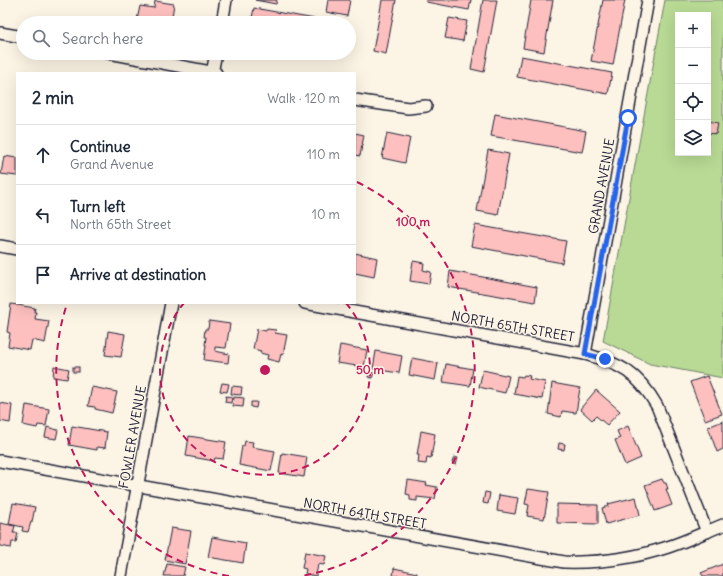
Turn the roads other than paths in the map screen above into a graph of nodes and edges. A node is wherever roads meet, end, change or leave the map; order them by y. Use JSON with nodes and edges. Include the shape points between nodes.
{"nodes":[{"id":1,"x":226,"y":0,"type":"edge"},
{"id":2,"x":648,"y":0,"type":"edge"},
{"id":3,"x":223,"y":16,"type":"edge"},
{"id":4,"x":0,"y":33,"type":"edge"},
{"id":5,"x":16,"y":36,"type":"edge"},
{"id":6,"x":146,"y":60,"type":"edge"},
{"id":7,"x":215,"y":60,"type":"edge"},
{"id":8,"x":209,"y":72,"type":"edge"},
{"id":9,"x":214,"y":72,"type":"edge"},
{"id":10,"x":356,"y":100,"type":"edge"},
{"id":11,"x":426,"y":106,"type":"dead end"},
{"id":12,"x":0,"y":246,"type":"edge"},
{"id":13,"x":16,"y":249,"type":"edge"},
{"id":14,"x":171,"y":304,"type":"edge"},
{"id":15,"x":310,"y":304,"type":"edge"},
{"id":16,"x":585,"y":354,"type":"junction"},
{"id":17,"x":0,"y":461,"type":"edge"},
{"id":18,"x":138,"y":486,"type":"junction"},
{"id":19,"x":723,"y":525,"type":"edge"},
{"id":20,"x":707,"y":532,"type":"junction"},
{"id":21,"x":122,"y":576,"type":"edge"}],
"edges":[{"from":1,"to":3,"type":"street"},
{"from":2,"to":16,"type":"street","name":"GRAND AVENUE"},
{"from":4,"to":5,"type":"street"},
{"from":6,"to":8,"type":"street"},
{"from":7,"to":9,"type":"street"},
{"from":10,"to":11,"type":"street","via":[[408,108]]},
{"from":12,"to":13,"type":"street"},
{"from":14,"to":18,"type":"street","name":"FOWLER AVENUE"},
{"from":15,"to":16,"type":"street","name":"NORTH 65TH STREET"},
{"from":16,"to":20,"type":"street","name":"NORTH 65TH STREET","via":[[605,359],[624,368],[650,394]]},
{"from":17,"to":18,"type":"street","name":"NORTH 64TH STREET"},
{"from":18,"to":20,"type":"street","name":"NORTH 64TH STREET","via":[[564,562],[598,561],[638,555],[669,547]]},
{"from":18,"to":21,"type":"street","name":"FOWLER AVENUE"},
{"from":19,"to":20,"type":"street","name":"NORTH 64TH STREET"}]}
